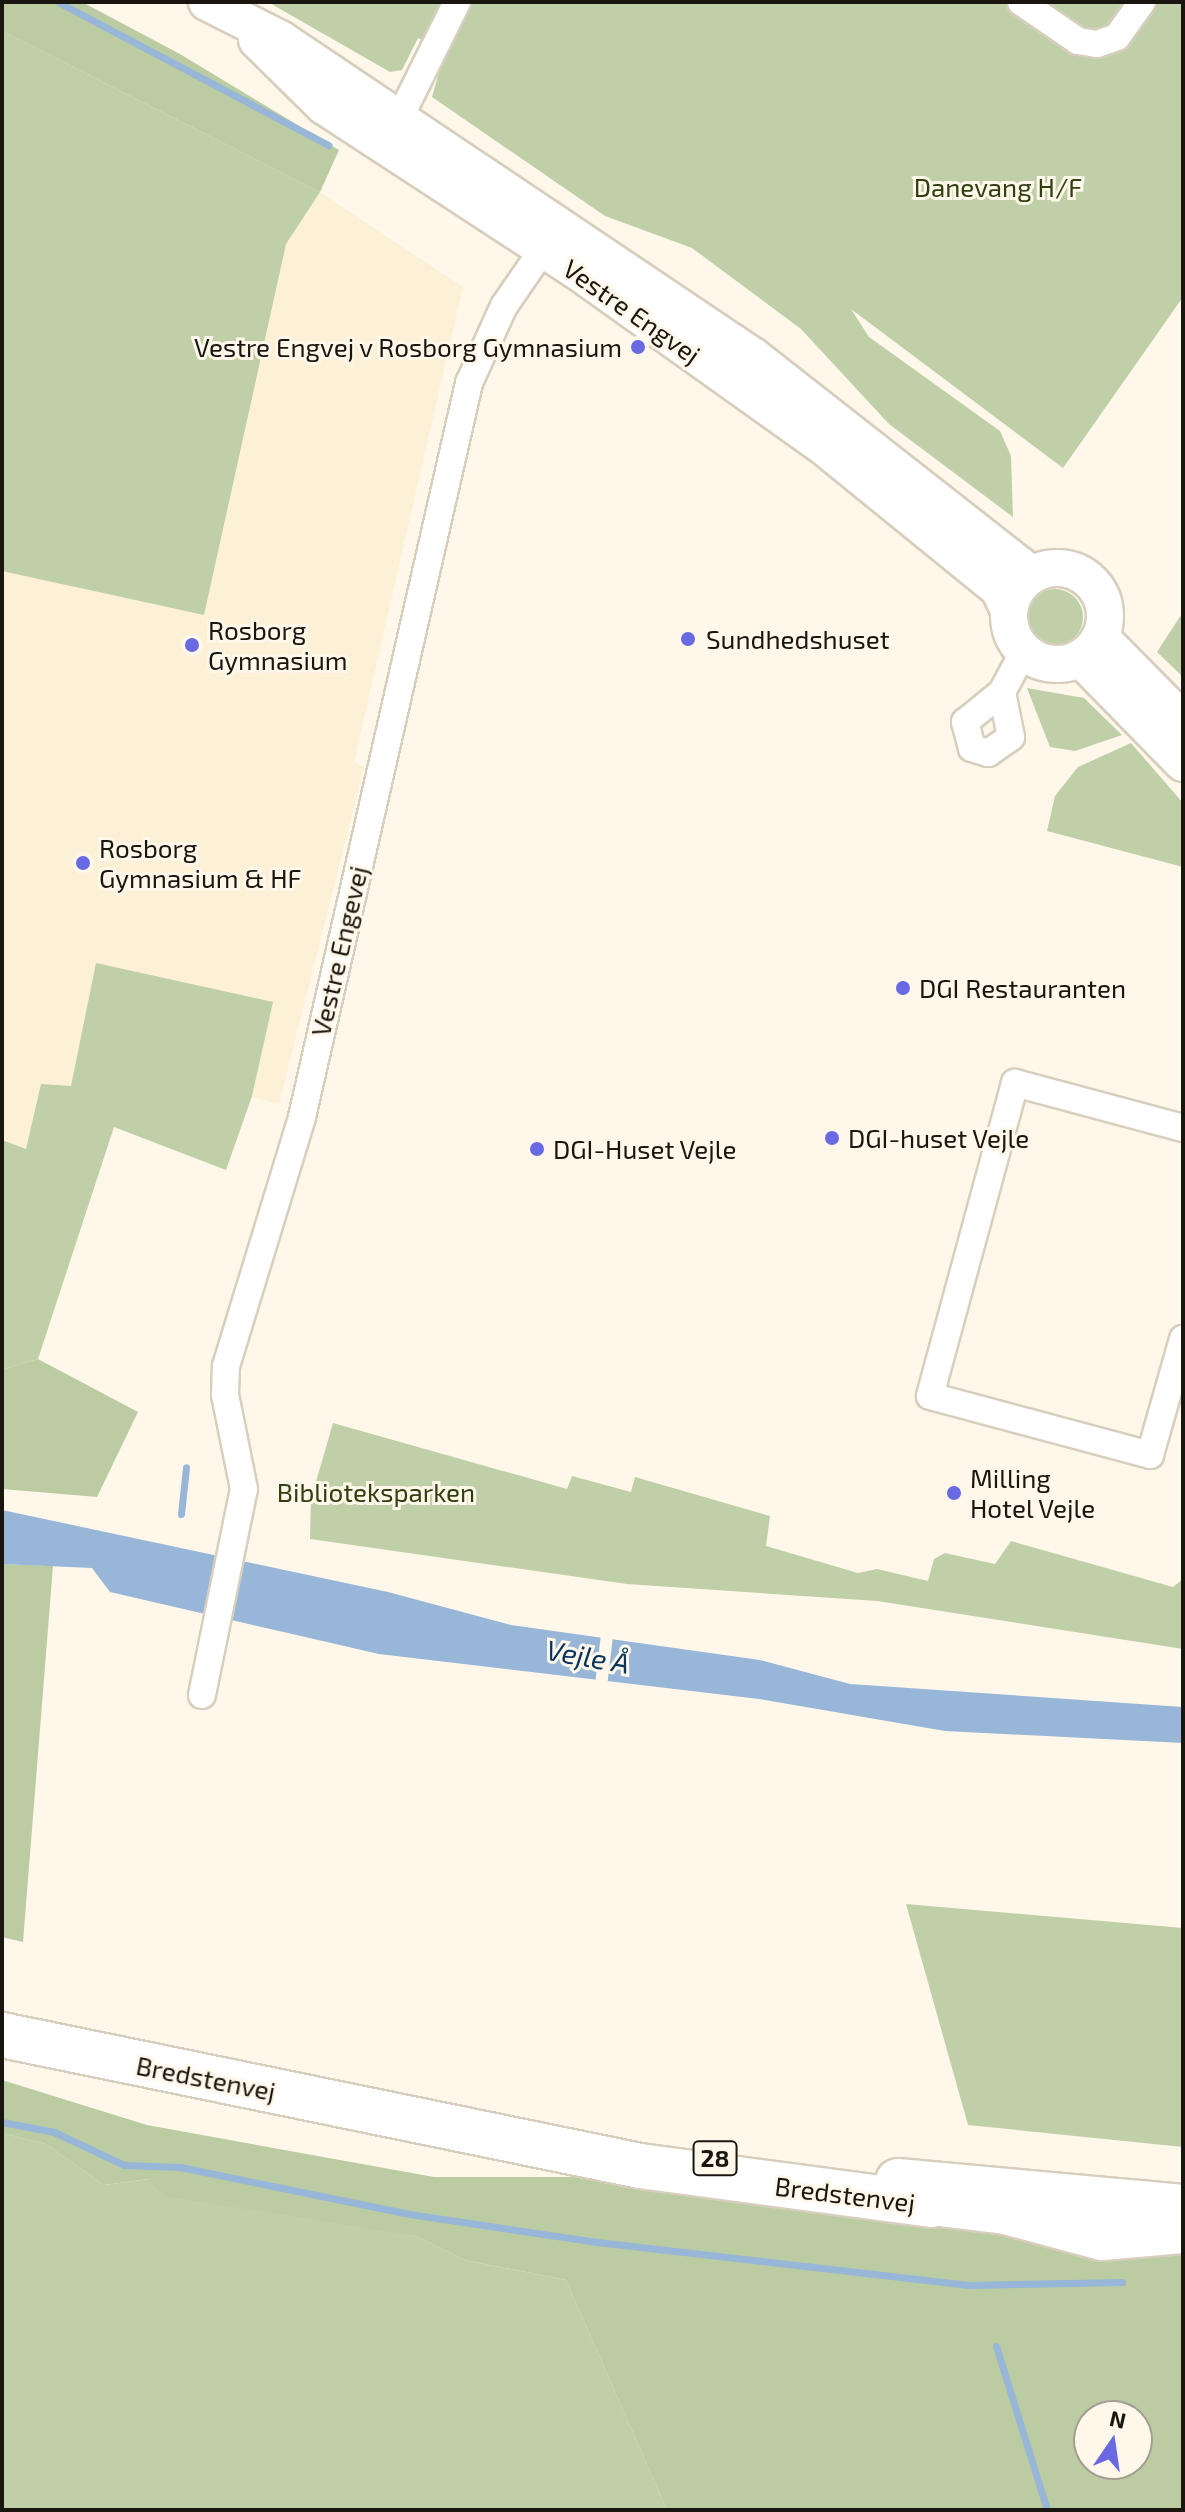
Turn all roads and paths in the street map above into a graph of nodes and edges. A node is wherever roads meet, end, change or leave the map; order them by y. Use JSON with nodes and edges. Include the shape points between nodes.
{"nodes":[{"id":1,"x":207,"y":2,"type":"edge"},
{"id":2,"x":457,"y":2,"type":"edge"},
{"id":3,"x":1021,"y":2,"type":"edge"},
{"id":4,"x":1142,"y":2,"type":"edge"},
{"id":5,"x":244,"y":23,"type":"junction"},
{"id":6,"x":400,"y":117,"type":"junction"},
{"id":7,"x":552,"y":237,"type":"junction"},
{"id":8,"x":1032,"y":575,"type":"junction"},
{"id":9,"x":1009,"y":610,"type":"junction"},
{"id":10,"x":1090,"y":648,"type":"junction"},
{"id":11,"x":1024,"y":651,"type":"junction"},
{"id":12,"x":1002,"y":692,"type":"dead end"},
{"id":13,"x":1183,"y":721,"type":"edge"},
{"id":14,"x":1183,"y":763,"type":"edge"},
{"id":15,"x":1183,"y":1128,"type":"edge"},
{"id":16,"x":1183,"y":1339,"type":"edge"},
{"id":17,"x":202,"y":1695,"type":"dead end"},
{"id":18,"x":2,"y":2035,"type":"edge"},
{"id":19,"x":458,"y":2128,"type":"junction"},
{"id":20,"x":931,"y":2205,"type":"joint"},
{"id":21,"x":1183,"y":2207,"type":"edge"},
{"id":22,"x":1183,"y":2233,"type":"edge"}],
"edges":[{"from":1,"to":5,"type":"street","name":"Vestre Engvej"},
{"from":2,"to":6,"type":"street"},
{"from":3,"to":4,"type":"street","via":[[1078,41],[1097,44],[1117,37]]},
{"from":5,"to":6,"type":"street","name":"Vestre Engvej","via":[[280,39]]},
{"from":5,"to":7,"type":"street","name":"Vestre Engvej","via":[[324,106]]},
{"from":6,"to":7,"type":"street","name":"Vestre Engvej"},
{"from":7,"to":8,"type":"street","name":"Vestre Engvej","via":[[754,357]]},
{"from":7,"to":9,"type":"street","name":"Vestre Engvej","via":[[999,589]]},
{"from":7,"to":17,"type":"street","name":"Vestre Engevej","via":[[504,306],[469,383],[302,1117],[226,1366],[244,1489]]},
{"from":8,"to":9,"type":"street"},
{"from":8,"to":10,"type":"street","via":[[1055,568],[1088,579],[1102,600]]},
{"from":9,"to":11,"type":"street"},
{"from":10,"to":11,"type":"street","via":[[1057,664]]},
{"from":10,"to":13,"type":"street"},
{"from":10,"to":14,"type":"street"},
{"from":11,"to":12,"type":"street"},
{"from":15,"to":16,"type":"street","via":[[1015,1083],[930,1396],[1150,1455]]},
{"from":18,"to":19,"type":"highway","name":"Bredstenvej","number":"28"},
{"from":19,"to":20,"type":"highway","name":"Bredstenvej","number":"28","via":[[640,2166]]},
{"from":19,"to":21,"type":"highway","name":"Bredstenvej","number":"28","via":[[971,2190]]},
{"from":20,"to":22,"type":"main road","name":"Bredstenvej","number":"28","via":[[1005,2214],[1102,2240]]}]}
